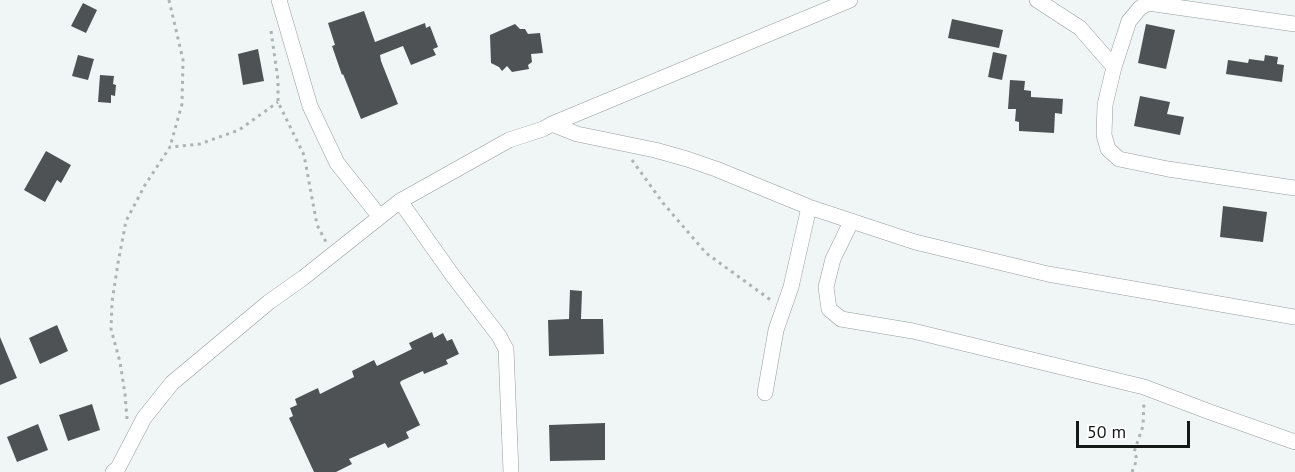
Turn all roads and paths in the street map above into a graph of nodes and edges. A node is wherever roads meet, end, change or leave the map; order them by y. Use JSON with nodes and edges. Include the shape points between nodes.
{"nodes":[{"id":1,"x":169,"y":0,"type":"edge"},
{"id":2,"x":279,"y":0,"type":"edge"},
{"id":3,"x":850,"y":0,"type":"edge"},
{"id":4,"x":1037,"y":0,"type":"edge"},
{"id":5,"x":1157,"y":2,"type":"edge"},
{"id":6,"x":1295,"y":24,"type":"edge"},
{"id":7,"x":271,"y":29,"type":"dead end"},
{"id":8,"x":1114,"y":66,"type":"junction"},
{"id":9,"x":278,"y":102,"type":"junction"},
{"id":10,"x":552,"y":124,"type":"junction"},
{"id":11,"x":621,"y":143,"type":"junction"},
{"id":12,"x":170,"y":147,"type":"junction"},
{"id":13,"x":1295,"y":188,"type":"edge"},
{"id":14,"x":400,"y":201,"type":"junction"},
{"id":15,"x":809,"y":207,"type":"junction"},
{"id":16,"x":380,"y":217,"type":"junction"},
{"id":17,"x":851,"y":222,"type":"junction"},
{"id":18,"x":333,"y":254,"type":"junction"},
{"id":19,"x":783,"y":309,"type":"junction"},
{"id":20,"x":1295,"y":317,"type":"edge"},
{"id":21,"x":1144,"y":387,"type":"junction"},
{"id":22,"x":765,"y":393,"type":"dead end"},
{"id":23,"x":134,"y":437,"type":"junction"},
{"id":24,"x":1295,"y":442,"type":"edge"},
{"id":25,"x":116,"y":471,"type":"edge"},
{"id":26,"x":511,"y":472,"type":"edge"},
{"id":27,"x":1132,"y":472,"type":"edge"}],
"edges":[{"from":1,"to":12,"type":"path","via":[[183,60],[182,104]]},
{"from":2,"to":16,"type":"street","via":[[310,106],[338,163]]},
{"from":3,"to":10,"type":"street"},
{"from":4,"to":8,"type":"street","via":[[1080,27]]},
{"from":5,"to":6,"type":"street"},
{"from":5,"to":8,"type":"street","via":[[1140,8],[1129,21]]},
{"from":7,"to":9,"type":"path"},
{"from":8,"to":13,"type":"street","via":[[1105,105],[1104,135],[1108,149],[1119,159]]},
{"from":9,"to":12,"type":"path","via":[[239,130],[201,144]]},
{"from":9,"to":18,"type":"path","via":[[304,155],[317,225]]},
{"from":10,"to":11,"type":"street","via":[[577,134]]},
{"from":10,"to":14,"type":"street","via":[[509,140]]},
{"from":11,"to":15,"type":"street","via":[[687,159]]},
{"from":11,"to":19,"type":"path","via":[[663,203],[706,253]]},
{"from":12,"to":23,"type":"path","via":[[126,221],[112,302],[111,328],[122,373],[128,429]]},
{"from":14,"to":16,"type":"street"},
{"from":14,"to":26,"type":"street","via":[[506,349]]},
{"from":15,"to":17,"type":"street"},
{"from":15,"to":19,"type":"street"},
{"from":16,"to":18,"type":"street"},
{"from":17,"to":20,"type":"street","via":[[915,242],[1048,274]]},
{"from":17,"to":21,"type":"street","via":[[833,259],[826,287],[830,309],[841,320],[914,331]]},
{"from":18,"to":23,"type":"street","via":[[172,383]]},
{"from":19,"to":22,"type":"street"},
{"from":21,"to":24,"type":"street"},
{"from":21,"to":27,"type":"path","via":[[1143,426]]},
{"from":23,"to":25,"type":"street"}]}
